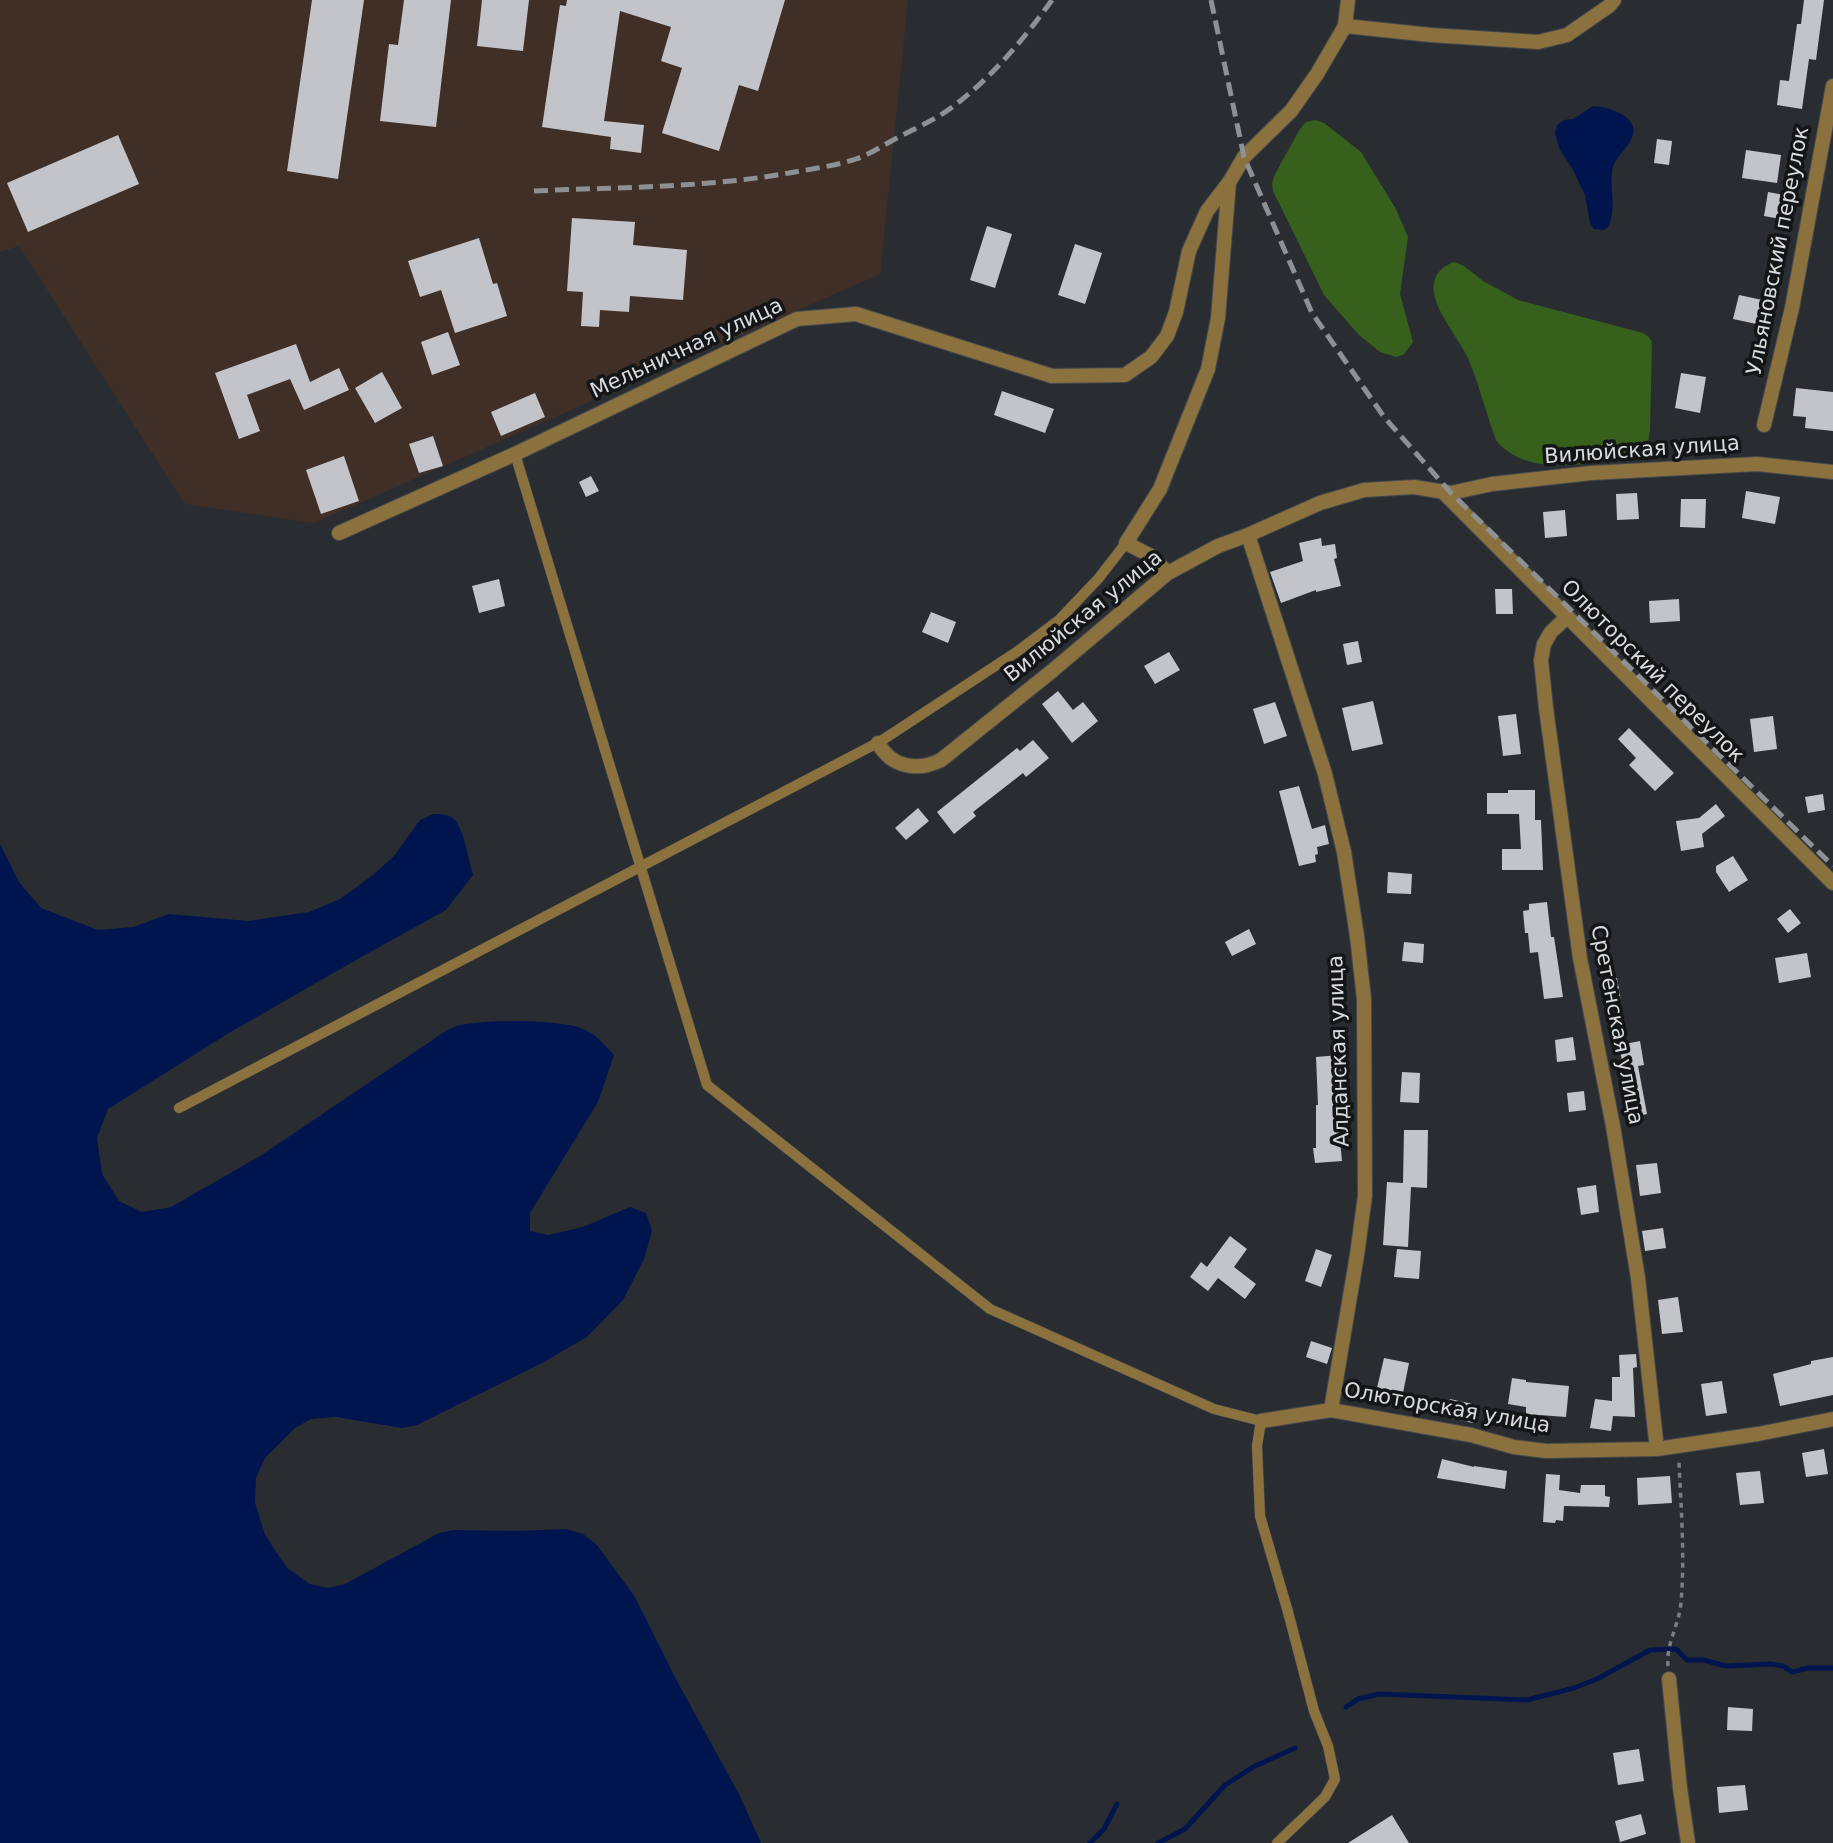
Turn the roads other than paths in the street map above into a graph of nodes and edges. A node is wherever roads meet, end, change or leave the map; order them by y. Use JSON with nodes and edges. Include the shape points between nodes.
{"nodes":[{"id":1,"x":1348,"y":0,"type":"edge"},
{"id":2,"x":1614,"y":0,"type":"edge"},
{"id":3,"x":1345,"y":26,"type":"junction"},
{"id":4,"x":1833,"y":86,"type":"edge"},
{"id":5,"x":1230,"y":181,"type":"junction"},
{"id":6,"x":1764,"y":425,"type":"dead end"},
{"id":7,"x":515,"y":454,"type":"junction"},
{"id":8,"x":1833,"y":472,"type":"edge"},
{"id":9,"x":1442,"y":491,"type":"junction"},
{"id":10,"x":339,"y":533,"type":"dead end"},
{"id":11,"x":1248,"y":535,"type":"junction"},
{"id":12,"x":1126,"y":543,"type":"junction"},
{"id":13,"x":1168,"y":573,"type":"junction"},
{"id":14,"x":1567,"y":617,"type":"junction"},
{"id":15,"x":878,"y":743,"type":"junction"},
{"id":16,"x":641,"y":867,"type":"junction"},
{"id":17,"x":1833,"y":883,"type":"edge"},
{"id":18,"x":179,"y":1108,"type":"dead end"},
{"id":19,"x":1331,"y":1410,"type":"junction"},
{"id":20,"x":1833,"y":1419,"type":"edge"},
{"id":21,"x":1261,"y":1421,"type":"junction"},
{"id":22,"x":1657,"y":1449,"type":"junction"},
{"id":23,"x":1669,"y":1679,"type":"dead end"},
{"id":24,"x":1277,"y":1843,"type":"edge"},
{"id":25,"x":1688,"y":1843,"type":"edge"}],
"edges":[{"from":1,"to":3,"type":"street","name":"Мельничная улица"},
{"from":2,"to":3,"type":"street","via":[[1567,35],[1538,42]]},
{"from":3,"to":5,"type":"street","name":"Мельничная улица","via":[[1291,111],[1244,157]]},
{"from":4,"to":6,"type":"street","name":"Ульяновский переулок","via":[[1792,308]]},
{"from":5,"to":7,"type":"street","name":"Мельничная улица","via":[[1207,211],[1189,251],[1167,336],[1152,356],[1125,375],[1052,376],[856,314],[797,319]]},
{"from":5,"to":12,"type":"street","via":[[1218,318],[1208,369],[1160,489]]},
{"from":7,"to":10,"type":"street","name":"Мельничная улица"},
{"from":7,"to":16,"type":"lane"},
{"from":8,"to":9,"type":"street","name":"Вилюйская улица","via":[[1757,464],[1591,473]]},
{"from":9,"to":11,"type":"street","name":"Вилюйская улица","via":[[1414,487],[1364,490],[1320,503]]},
{"from":9,"to":14,"type":"street","name":"Олюторский переулок"},
{"from":11,"to":13,"type":"street","name":"Вилюйская улица"},
{"from":11,"to":19,"type":"street","name":"Алданская улица","via":[[1325,774],[1344,852],[1364,999],[1364,1196]]},
{"from":12,"to":13,"type":"street","via":[[1151,556]]},
{"from":12,"to":15,"type":"lane","via":[[1059,620]]},
{"from":13,"to":15,"type":"street","name":"Вилюйская улица","via":[[941,760],[907,766],[887,756]]},
{"from":14,"to":17,"type":"street","name":"Олюторский переулок"},
{"from":14,"to":22,"type":"street","name":"Сретенская улица","via":[[1551,632],[1541,660],[1580,958],[1638,1278]]},
{"from":15,"to":16,"type":"lane"},
{"from":16,"to":18,"type":"lane"},
{"from":16,"to":21,"type":"lane","via":[[708,1085],[990,1309],[1214,1409]]},
{"from":19,"to":21,"type":"street","name":"Олюторская улица"},
{"from":19,"to":22,"type":"street","name":"Олюторская улица","via":[[1514,1447]]},
{"from":20,"to":22,"type":"street","name":"Олюторская улица"},
{"from":21,"to":24,"type":"lane","via":[[1257,1446],[1260,1516],[1335,1779],[1325,1797]]},
{"from":23,"to":25,"type":"street"}]}
